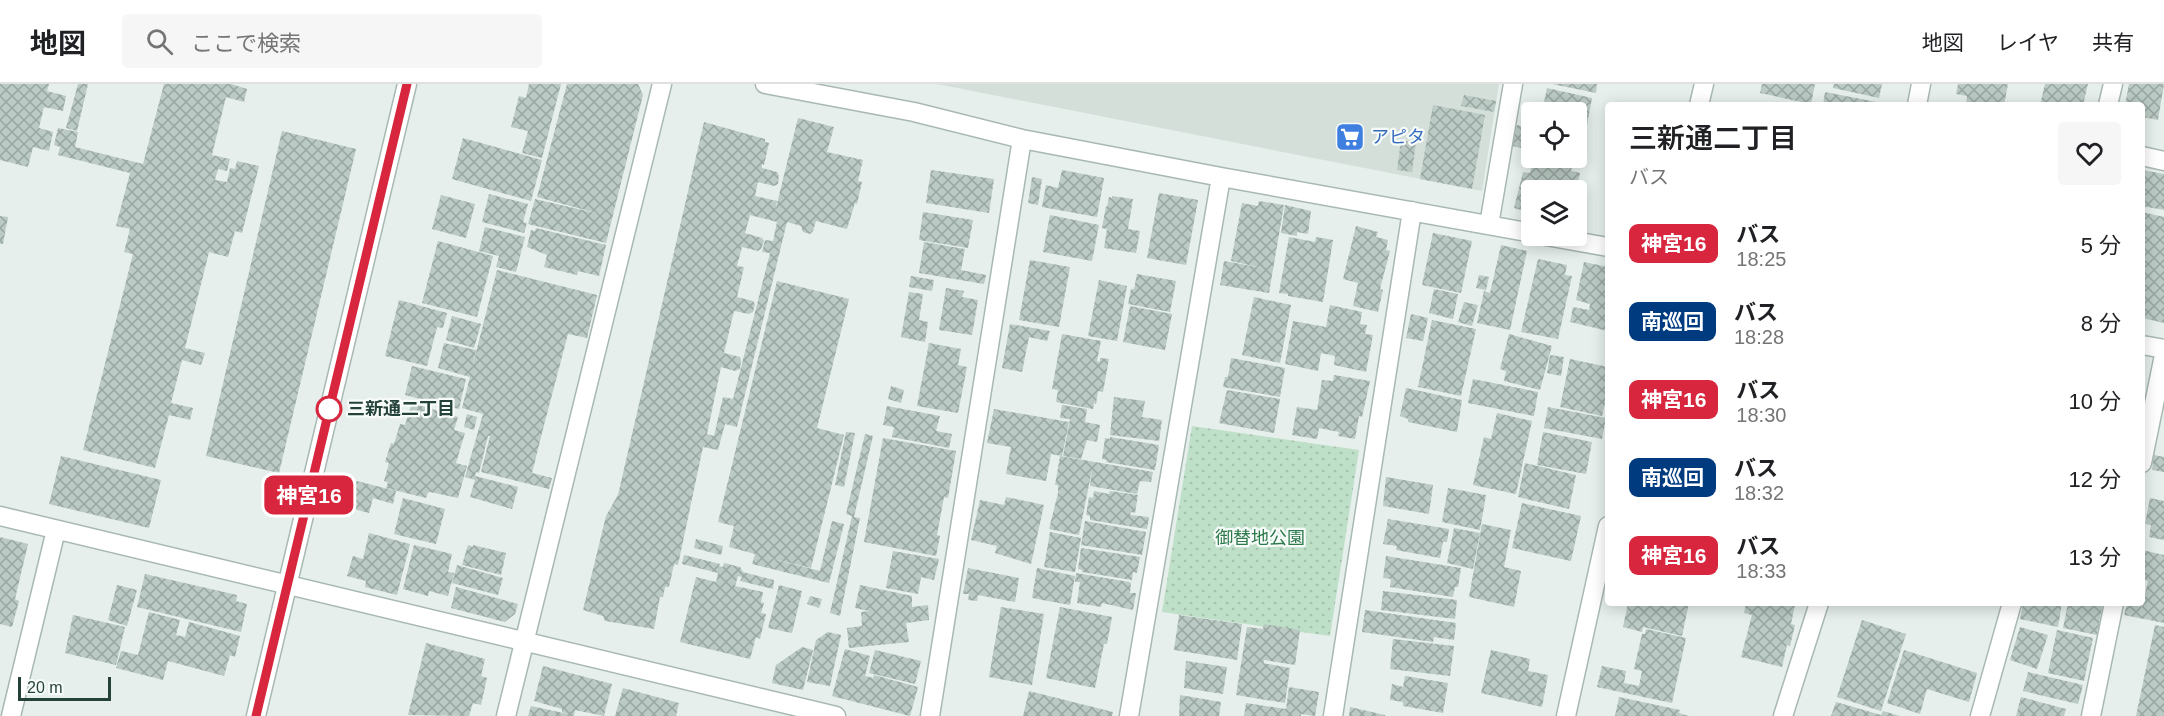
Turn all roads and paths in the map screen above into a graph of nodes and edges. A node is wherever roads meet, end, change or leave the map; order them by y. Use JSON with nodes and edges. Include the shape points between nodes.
{"nodes":[{"id":1,"x":407,"y":84,"type":"edge"},
{"id":2,"x":662,"y":84,"type":"edge"},
{"id":3,"x":765,"y":84,"type":"edge"},
{"id":4,"x":1513,"y":84,"type":"edge"},
{"id":5,"x":1704,"y":84,"type":"edge"},
{"id":6,"x":1921,"y":84,"type":"edge"},
{"id":7,"x":2113,"y":84,"type":"edge"},
{"id":8,"x":1700,"y":102,"type":"edge"},
{"id":9,"x":1918,"y":102,"type":"edge"},
{"id":10,"x":2109,"y":102,"type":"edge"},
{"id":11,"x":1022,"y":139,"type":"junction"},
{"id":12,"x":2145,"y":157,"type":"edge"},
{"id":13,"x":2164,"y":161,"type":"edge"},
{"id":14,"x":1221,"y":177,"type":"junction"},
{"id":15,"x":1412,"y":212,"type":"junction"},
{"id":16,"x":1489,"y":225,"type":"junction"},
{"id":17,"x":1521,"y":231,"type":"edge"},
{"id":18,"x":1587,"y":243,"type":"edge"},
{"id":19,"x":1605,"y":246,"type":"edge"},
{"id":20,"x":2145,"y":346,"type":"edge"},
{"id":21,"x":2164,"y":349,"type":"edge"},
{"id":22,"x":2164,"y":355,"type":"edge"},
{"id":23,"x":2145,"y":448,"type":"edge"},
{"id":24,"x":0,"y":516,"type":"edge"},
{"id":25,"x":56,"y":530,"type":"junction"},
{"id":26,"x":1605,"y":540,"type":"edge"},
{"id":27,"x":287,"y":585,"type":"junction"},
{"id":28,"x":1818,"y":606,"type":"edge"},
{"id":29,"x":2011,"y":606,"type":"edge"},
{"id":30,"x":2113,"y":606,"type":"edge"},
{"id":31,"x":524,"y":641,"type":"junction"},
{"id":32,"x":11,"y":716,"type":"edge"},
{"id":33,"x":256,"y":716,"type":"edge"},
{"id":34,"x":506,"y":716,"type":"edge"},
{"id":35,"x":836,"y":716,"type":"edge"},
{"id":36,"x":930,"y":716,"type":"edge"},
{"id":37,"x":1129,"y":716,"type":"edge"},
{"id":38,"x":1333,"y":716,"type":"edge"},
{"id":39,"x":1566,"y":716,"type":"edge"},
{"id":40,"x":1783,"y":716,"type":"edge"},
{"id":41,"x":1980,"y":716,"type":"edge"},
{"id":42,"x":2091,"y":716,"type":"edge"}],
"edges":[{"from":1,"to":27,"type":"street"},
{"from":2,"to":31,"type":"street"},
{"from":3,"to":11,"type":"street","via":[[914,112]]},
{"from":4,"to":16,"type":"street"},
{"from":5,"to":8,"type":"street"},
{"from":6,"to":9,"type":"street"},
{"from":7,"to":10,"type":"street"},
{"from":11,"to":14,"type":"street"},
{"from":11,"to":36,"type":"street"},
{"from":12,"to":13,"type":"street"},
{"from":14,"to":15,"type":"street"},
{"from":14,"to":37,"type":"street"},
{"from":15,"to":16,"type":"street"},
{"from":15,"to":38,"type":"street"},
{"from":16,"to":17,"type":"street"},
{"from":18,"to":19,"type":"street"},
{"from":20,"to":21,"type":"street"},
{"from":22,"to":23,"type":"street"},
{"from":24,"to":25,"type":"street"},
{"from":25,"to":27,"type":"street"},
{"from":25,"to":32,"type":"street"},
{"from":26,"to":39,"type":"street"},
{"from":27,"to":31,"type":"street"},
{"from":27,"to":33,"type":"street"},
{"from":28,"to":40,"type":"street"},
{"from":29,"to":41,"type":"street"},
{"from":30,"to":42,"type":"street"},
{"from":31,"to":34,"type":"street"},
{"from":31,"to":35,"type":"street"}]}
